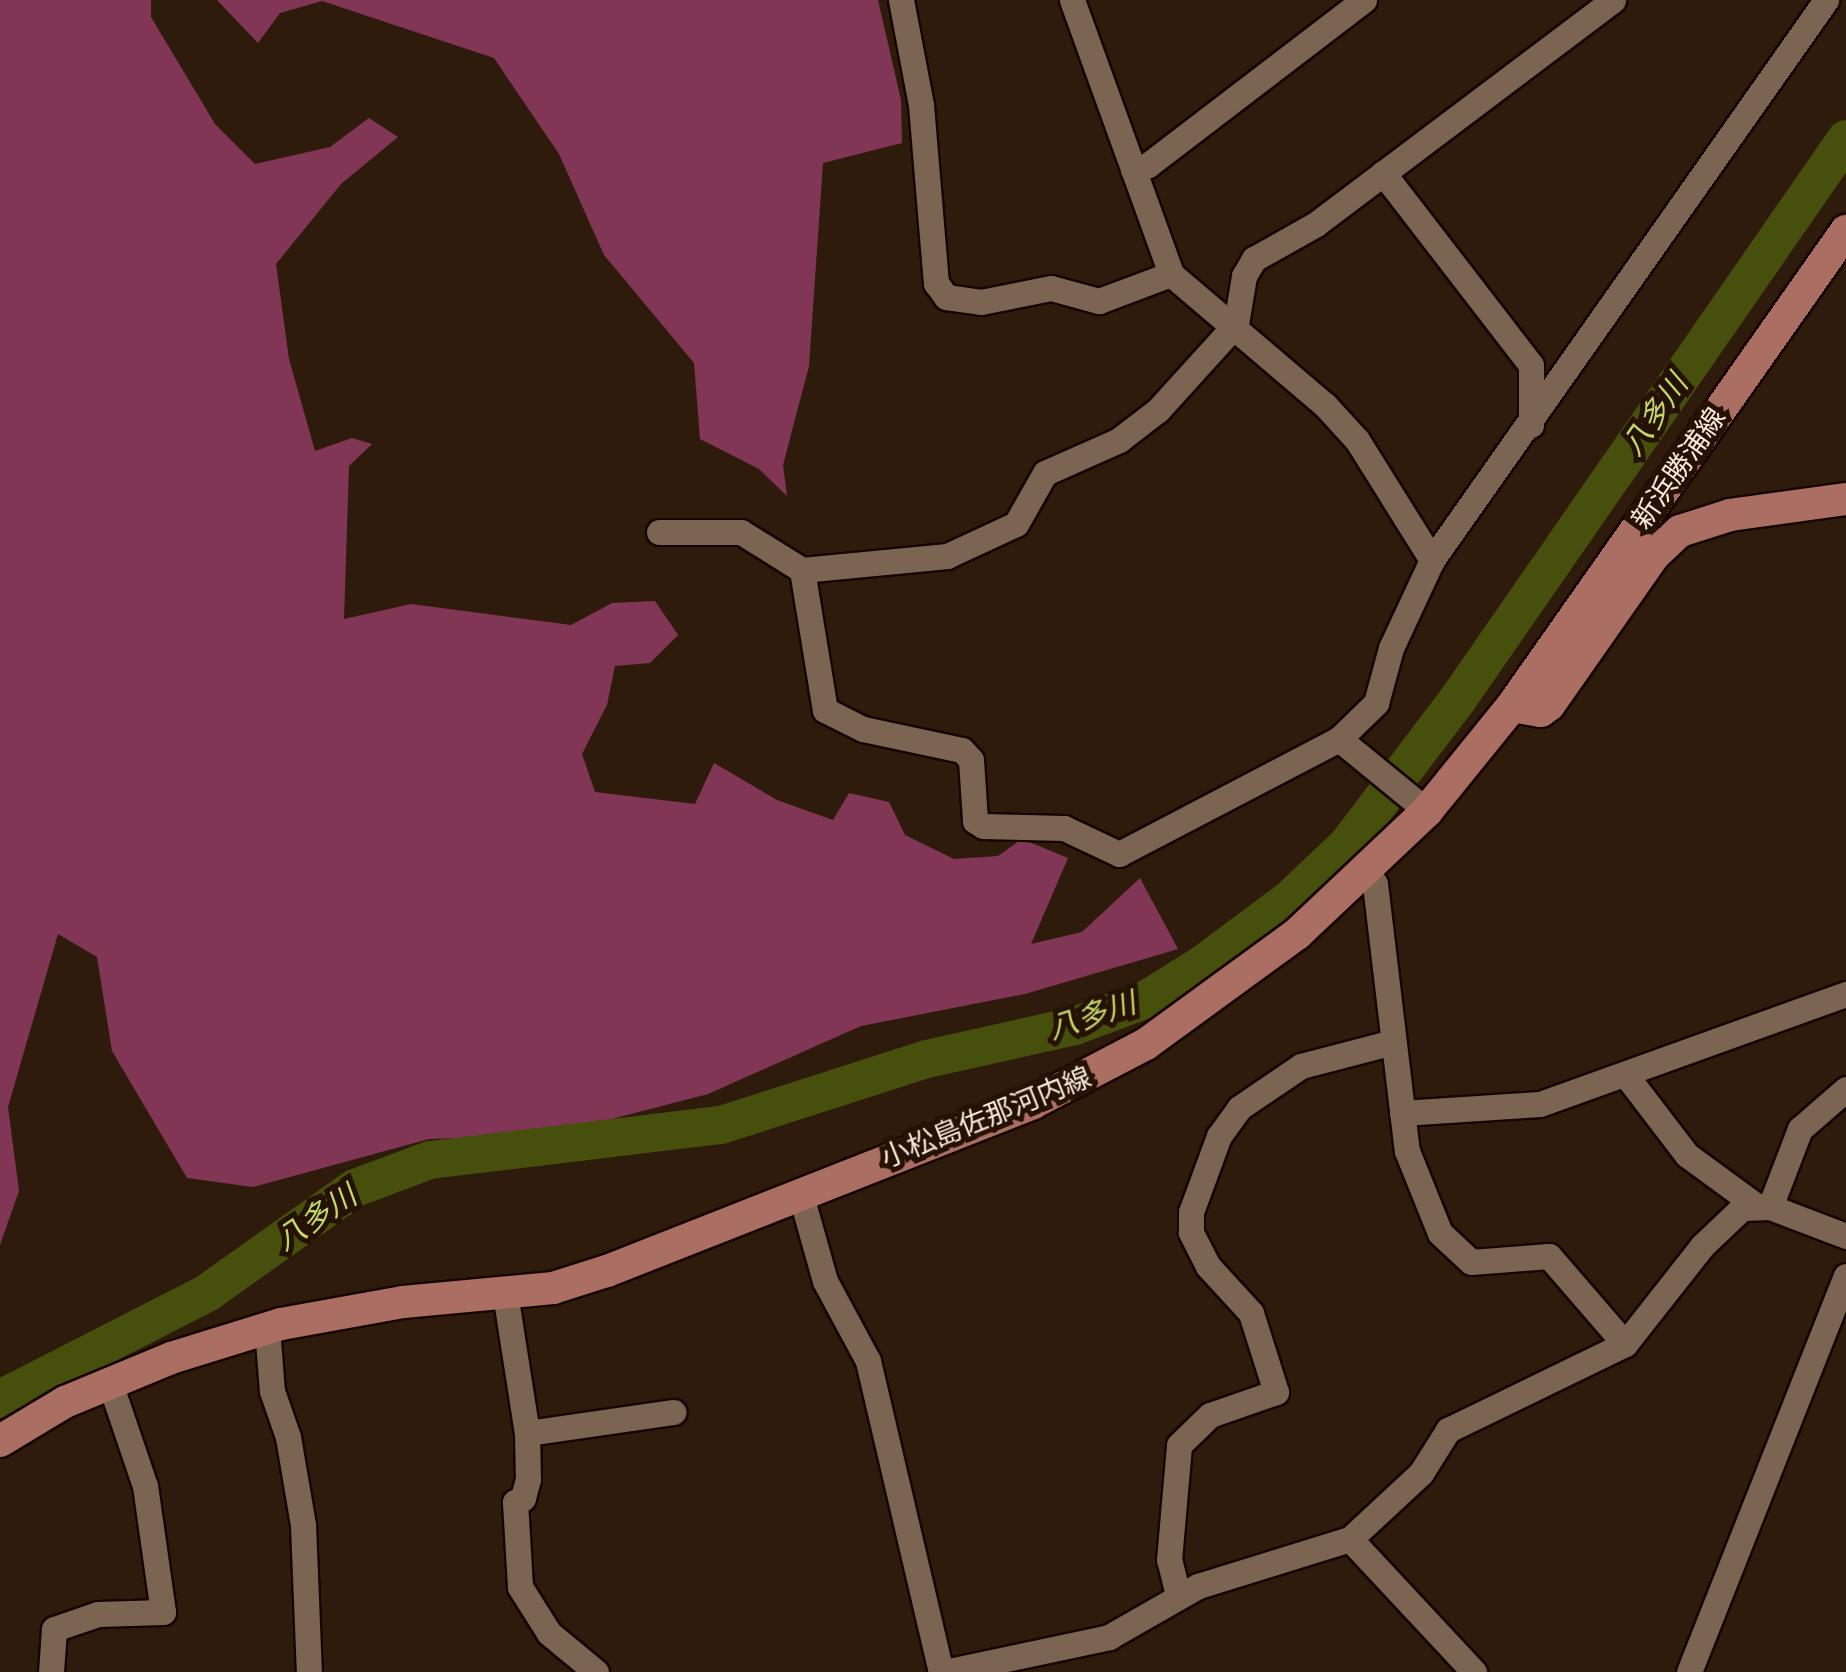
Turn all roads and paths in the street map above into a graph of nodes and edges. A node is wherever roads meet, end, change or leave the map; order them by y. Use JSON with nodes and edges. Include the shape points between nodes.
{"nodes":[{"id":1,"x":900,"y":0,"type":"edge"},
{"id":2,"x":1364,"y":0,"type":"edge"},
{"id":3,"x":1613,"y":0,"type":"edge"},
{"id":4,"x":1826,"y":0,"type":"edge"},
{"id":5,"x":1075,"y":1,"type":"edge"},
{"id":6,"x":1133,"y":170,"type":"junction"},
{"id":7,"x":1383,"y":173,"type":"junction"},
{"id":8,"x":1846,"y":231,"type":"edge"},
{"id":9,"x":1172,"y":274,"type":"junction"},
{"id":10,"x":1236,"y":324,"type":"junction"},
{"id":11,"x":1531,"y":426,"type":"junction"},
{"id":12,"x":1846,"y":499,"type":"edge"},
{"id":13,"x":659,"y":532,"type":"dead end"},
{"id":14,"x":1432,"y":560,"type":"junction"},
{"id":15,"x":802,"y":570,"type":"junction"},
{"id":16,"x":1512,"y":706,"type":"junction"},
{"id":17,"x":1346,"y":748,"type":"junction"},
{"id":18,"x":1422,"y":807,"type":"junction"},
{"id":19,"x":1368,"y":872,"type":"junction"},
{"id":20,"x":1846,"y":994,"type":"edge"},
{"id":21,"x":1393,"y":1042,"type":"junction"},
{"id":22,"x":1626,"y":1074,"type":"junction"},
{"id":23,"x":1846,"y":1089,"type":"edge"},
{"id":24,"x":1402,"y":1113,"type":"junction"},
{"id":25,"x":800,"y":1192,"type":"junction"},
{"id":26,"x":1762,"y":1206,"type":"junction"},
{"id":27,"x":1846,"y":1236,"type":"edge"},
{"id":28,"x":1846,"y":1276,"type":"edge"},
{"id":29,"x":504,"y":1293,"type":"junction"},
{"id":30,"x":267,"y":1328,"type":"junction"},
{"id":31,"x":1626,"y":1344,"type":"junction"},
{"id":32,"x":110,"y":1383,"type":"junction"},
{"id":33,"x":672,"y":1412,"type":"dead end"},
{"id":34,"x":527,"y":1434,"type":"junction"},
{"id":35,"x":0,"y":1441,"type":"edge"},
{"id":36,"x":1350,"y":1539,"type":"junction"},
{"id":37,"x":1178,"y":1595,"type":"junction"},
{"id":38,"x":51,"y":1672,"type":"edge"},
{"id":39,"x":309,"y":1672,"type":"edge"},
{"id":40,"x":596,"y":1672,"type":"edge"},
{"id":41,"x":943,"y":1672,"type":"edge"},
{"id":42,"x":1474,"y":1672,"type":"edge"},
{"id":43,"x":1689,"y":1672,"type":"edge"}],
"edges":[{"from":1,"to":9,"type":"street","via":[[921,105],[936,283],[946,297],[981,302],[1051,288],[1100,301]]},
{"from":2,"to":6,"type":"street"},
{"from":3,"to":7,"type":"street"},
{"from":4,"to":11,"type":"street"},
{"from":5,"to":6,"type":"street"},
{"from":6,"to":9,"type":"street"},
{"from":7,"to":10,"type":"street","via":[[1316,224],[1254,259],[1244,276]]},
{"from":7,"to":11,"type":"street","via":[[1531,365]]},
{"from":8,"to":16,"type":"main road","name":"新浜勝浦線"},
{"from":9,"to":10,"type":"street"},
{"from":10,"to":14,"type":"street","via":[[1357,440]]},
{"from":10,"to":15,"type":"street","via":[[1134,430],[1046,473],[1016,524],[948,556]]},
{"from":11,"to":14,"type":"street"},
{"from":12,"to":16,"type":"main road","via":[[1730,515],[1680,531],[1654,554],[1549,705],[1542,711]]},
{"from":13,"to":15,"type":"street","via":[[740,532]]},
{"from":14,"to":17,"type":"street","via":[[1391,648],[1376,703]]},
{"from":15,"to":17,"type":"street","via":[[826,710],[863,728],[962,750],[972,760],[975,821],[983,826],[1064,828],[1120,854]]},
{"from":16,"to":18,"type":"main road","name":"小松島佐那河内線"},
{"from":17,"to":18,"type":"street"},
{"from":18,"to":19,"type":"main road","name":"小松島佐那河内線"},
{"from":19,"to":21,"type":"street","via":[[1375,884]]},
{"from":19,"to":25,"type":"main road","name":"小松島佐那河内線","via":[[1297,934],[1092,1076]]},
{"from":20,"to":22,"type":"street"},
{"from":21,"to":24,"type":"street"},
{"from":21,"to":37,"type":"street","via":[[1301,1066],[1239,1108],[1219,1136],[1191,1212],[1191,1232],[1208,1266],[1251,1313],[1276,1392],[1210,1414],[1180,1445],[1170,1560]]},
{"from":22,"to":24,"type":"street","via":[[1540,1104]]},
{"from":22,"to":26,"type":"street","via":[[1688,1154]]},
{"from":23,"to":26,"type":"street","via":[[1800,1129]]},
{"from":24,"to":31,"type":"street","via":[[1419,1186],[1456,1252],[1491,1263],[1549,1256]]},
{"from":25,"to":29,"type":"main road","name":"小松島佐那河内線","via":[[608,1271],[553,1288]]},
{"from":25,"to":41,"type":"street","via":[[821,1271],[868,1362]]},
{"from":26,"to":27,"type":"street"},
{"from":26,"to":31,"type":"street","via":[[1702,1246]]},
{"from":28,"to":43,"type":"street"},
{"from":29,"to":30,"type":"main road","name":"小松島佐那河内線","via":[[403,1302]]},
{"from":29,"to":34,"type":"street"},
{"from":30,"to":32,"type":"main road","name":"小松島佐那河内線"},
{"from":30,"to":39,"type":"street","via":[[272,1392],[288,1437],[303,1526]]},
{"from":31,"to":36,"type":"street","via":[[1448,1430],[1421,1473]]},
{"from":32,"to":35,"type":"main road","name":"小松島佐那河内線"},
{"from":32,"to":38,"type":"street","via":[[145,1486],[163,1612],[98,1614],[54,1629]]},
{"from":33,"to":34,"type":"street"},
{"from":34,"to":40,"type":"street","via":[[528,1478],[524,1498],[514,1502],[520,1588],[549,1632]]},
{"from":36,"to":37,"type":"street"},
{"from":36,"to":42,"type":"street"},
{"from":37,"to":41,"type":"street","via":[[1109,1637]]}]}
